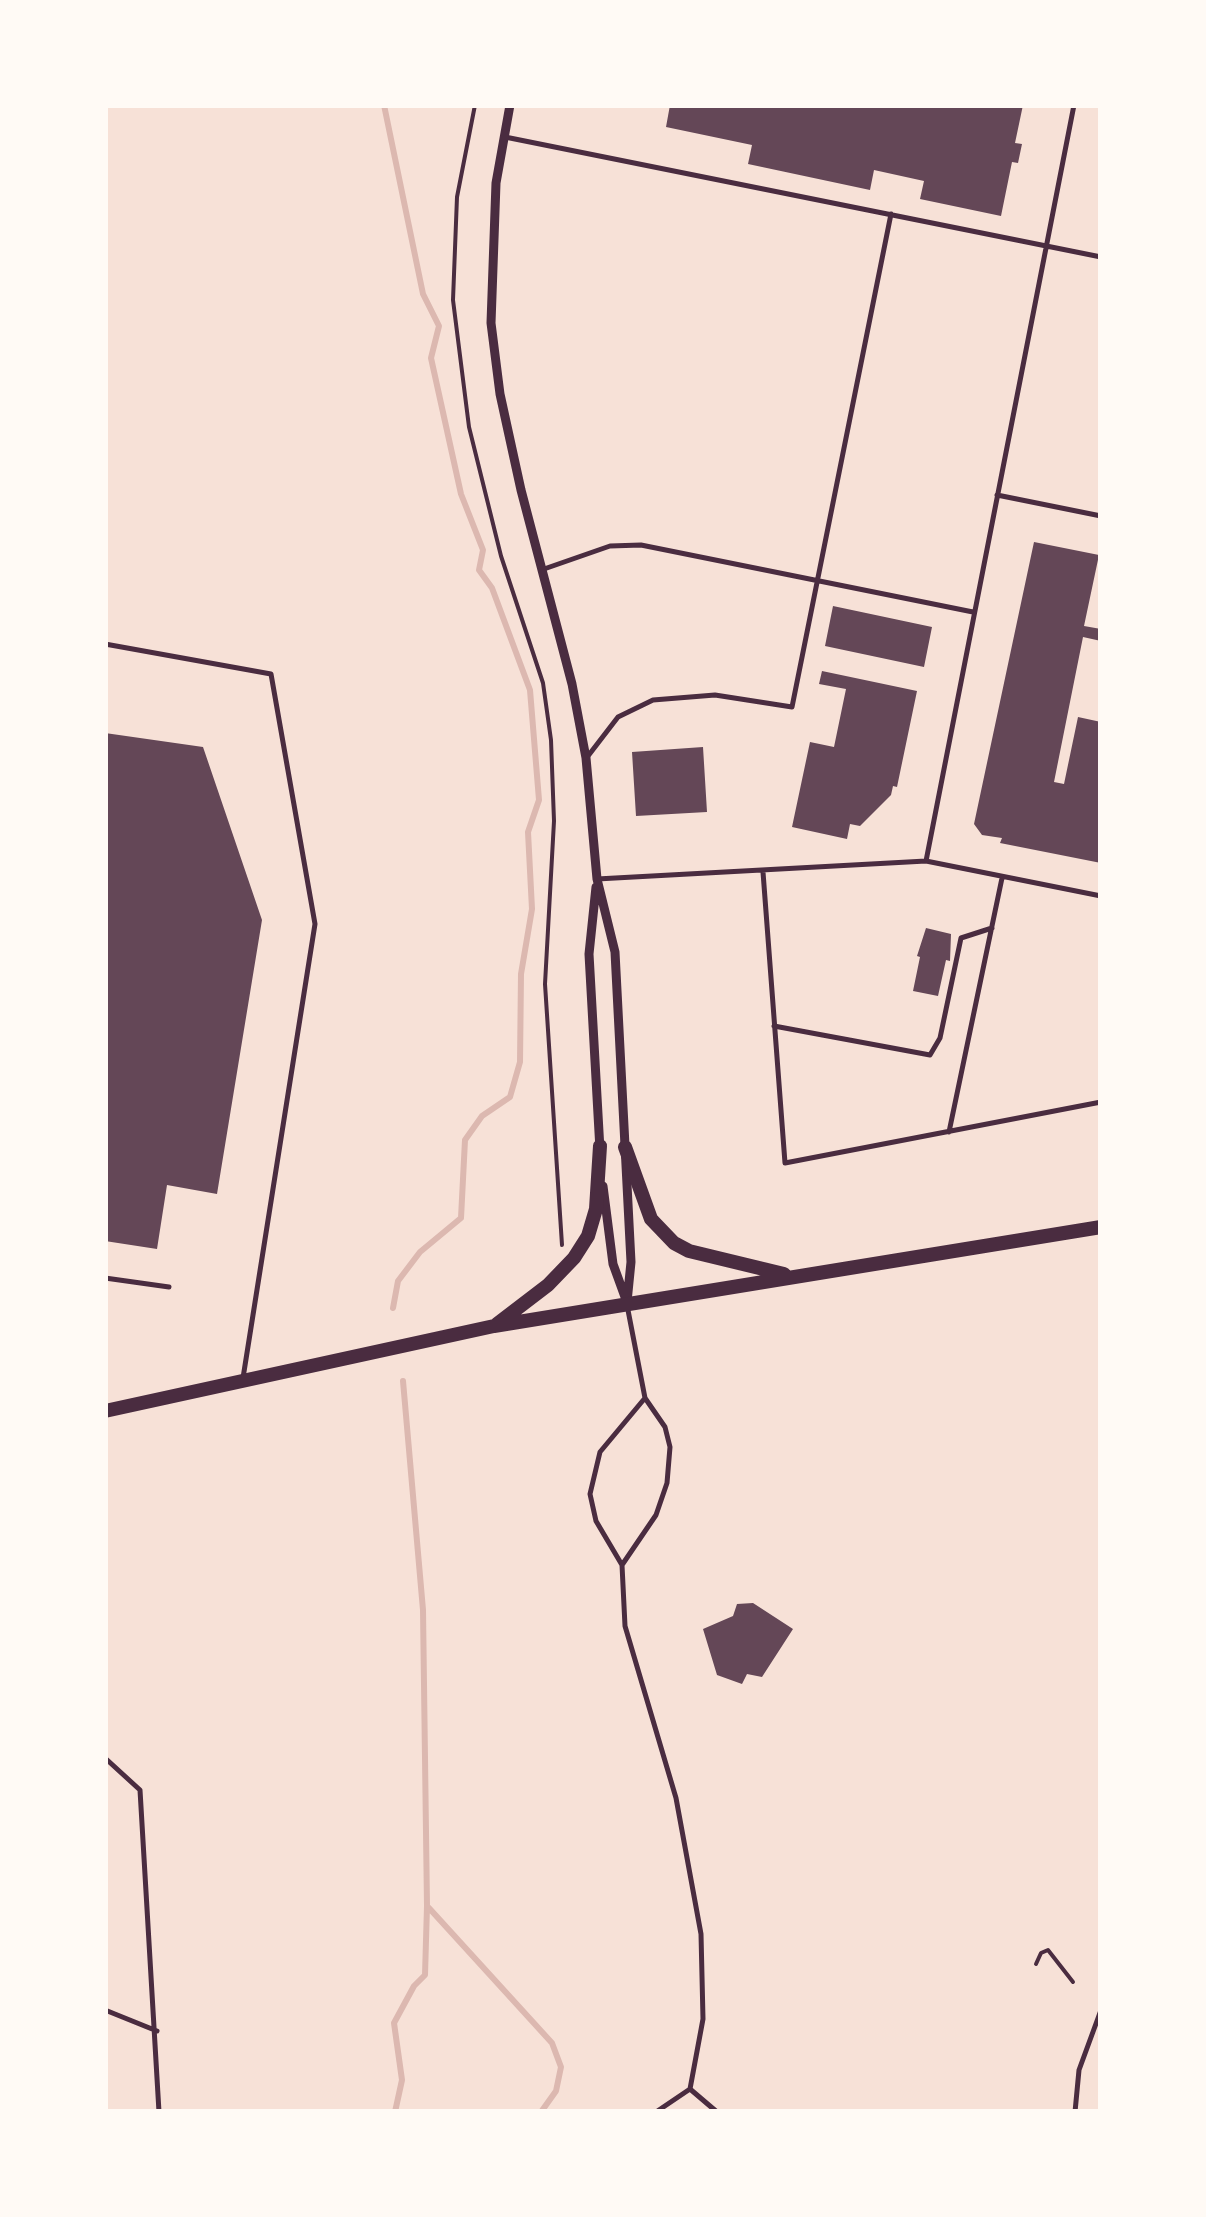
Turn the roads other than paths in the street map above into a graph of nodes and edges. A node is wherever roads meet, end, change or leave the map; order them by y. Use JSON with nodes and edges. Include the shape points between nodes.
{"nodes":[{"id":1,"x":510,"y":105,"type":"edge"},
{"id":2,"x":1074,"y":105,"type":"edge"},
{"id":3,"x":502,"y":136,"type":"junction"},
{"id":4,"x":891,"y":214,"type":"junction"},
{"id":5,"x":1047,"y":246,"type":"junction"},
{"id":6,"x":1101,"y":256,"type":"edge"},
{"id":7,"x":998,"y":496,"type":"junction"},
{"id":8,"x":1101,"y":516,"type":"edge"},
{"id":9,"x":544,"y":568,"type":"junction"},
{"id":10,"x":818,"y":582,"type":"junction"},
{"id":11,"x":973,"y":612,"type":"junction"},
{"id":12,"x":105,"y":644,"type":"edge"},
{"id":13,"x":586,"y":758,"type":"junction"},
{"id":14,"x":926,"y":862,"type":"junction"},
{"id":15,"x":763,"y":872,"type":"junction"},
{"id":16,"x":1002,"y":878,"type":"junction"},
{"id":17,"x":597,"y":879,"type":"junction"},
{"id":18,"x":1101,"y":896,"type":"edge"},
{"id":19,"x":992,"y":928,"type":"junction"},
{"id":20,"x":774,"y":1026,"type":"junction"},
{"id":21,"x":1101,"y":1102,"type":"edge"},
{"id":22,"x":949,"y":1132,"type":"junction"},
{"id":23,"x":600,"y":1146,"type":"junction"},
{"id":24,"x":625,"y":1147,"type":"junction"},
{"id":25,"x":1101,"y":1228,"type":"edge"},
{"id":26,"x":794,"y":1276,"type":"junction"},
{"id":27,"x":105,"y":1278,"type":"edge"},
{"id":28,"x":169,"y":1287,"type":"dead end"},
{"id":29,"x":626,"y":1302,"type":"junction"},
{"id":30,"x":494,"y":1326,"type":"junction"},
{"id":31,"x":242,"y":1379,"type":"junction"},
{"id":32,"x":645,"y":1398,"type":"junction"},
{"id":33,"x":105,"y":1411,"type":"edge"},
{"id":34,"x":622,"y":1564,"type":"junction"},
{"id":35,"x":105,"y":1758,"type":"edge"},
{"id":36,"x":105,"y":2010,"type":"edge"},
{"id":37,"x":1101,"y":2010,"type":"edge"},
{"id":38,"x":157,"y":2031,"type":"junction"},
{"id":39,"x":690,"y":2089,"type":"junction"},
{"id":40,"x":160,"y":2112,"type":"edge"},
{"id":41,"x":656,"y":2112,"type":"edge"},
{"id":42,"x":717,"y":2112,"type":"edge"},
{"id":43,"x":1075,"y":2112,"type":"edge"}],
"edges":[{"from":1,"to":3,"type":"street"},
{"from":2,"to":5,"type":"lane"},
{"from":3,"to":4,"type":"lane"},
{"from":3,"to":9,"type":"street","via":[[490,249],[492,323],[500,394]]},
{"from":4,"to":5,"type":"lane"},
{"from":4,"to":10,"type":"lane"},
{"from":5,"to":6,"type":"lane"},
{"from":5,"to":7,"type":"lane"},
{"from":7,"to":8,"type":"lane"},
{"from":7,"to":11,"type":"lane"},
{"from":9,"to":10,"type":"lane","via":[[625,544]]},
{"from":9,"to":13,"type":"street"},
{"from":10,"to":11,"type":"lane"},
{"from":10,"to":13,"type":"lane","via":[[792,707],[715,696],[635,705],[609,725]]},
{"from":11,"to":14,"type":"lane"},
{"from":12,"to":31,"type":"lane","via":[[271,674],[314,924]]},
{"from":13,"to":17,"type":"street"},
{"from":14,"to":15,"type":"lane"},
{"from":14,"to":16,"type":"lane"},
{"from":15,"to":17,"type":"lane"},
{"from":15,"to":20,"type":"lane"},
{"from":16,"to":18,"type":"lane"},
{"from":16,"to":19,"type":"lane"},
{"from":17,"to":23,"type":"street","via":[[589,954]]},
{"from":17,"to":24,"type":"street","via":[[615,952]]},
{"from":19,"to":20,"type":"lane","via":[[961,938],[937,1048],[926,1056]]},
{"from":19,"to":22,"type":"lane"},
{"from":20,"to":22,"type":"lane","via":[[785,1163]]},
{"from":21,"to":22,"type":"lane"},
{"from":23,"to":29,"type":"street","via":[[613,1264]]},
{"from":23,"to":30,"type":"main road","via":[[588,1236],[548,1285]]},
{"from":24,"to":26,"type":"main road","via":[[652,1219],[674,1243]]},
{"from":24,"to":29,"type":"street"},
{"from":25,"to":26,"type":"main road"},
{"from":26,"to":29,"type":"main road"},
{"from":27,"to":28,"type":"lane"},
{"from":29,"to":30,"type":"main road"},
{"from":29,"to":32,"type":"lane"},
{"from":30,"to":31,"type":"main road"},
{"from":31,"to":33,"type":"main road"},
{"from":32,"to":34,"type":"lane","via":[[669,1437],[668,1473],[656,1514]]},
{"from":32,"to":34,"type":"lane","via":[[607,1440],[591,1480],[596,1521]]},
{"from":34,"to":39,"type":"lane","via":[[625,1626],[676,1798],[701,1934],[703,2020]]},
{"from":35,"to":38,"type":"lane","via":[[140,1790]]},
{"from":36,"to":38,"type":"lane"},
{"from":37,"to":43,"type":"lane","via":[[1079,2070]]},
{"from":38,"to":40,"type":"lane"},
{"from":39,"to":41,"type":"lane"},
{"from":39,"to":42,"type":"lane"}]}
